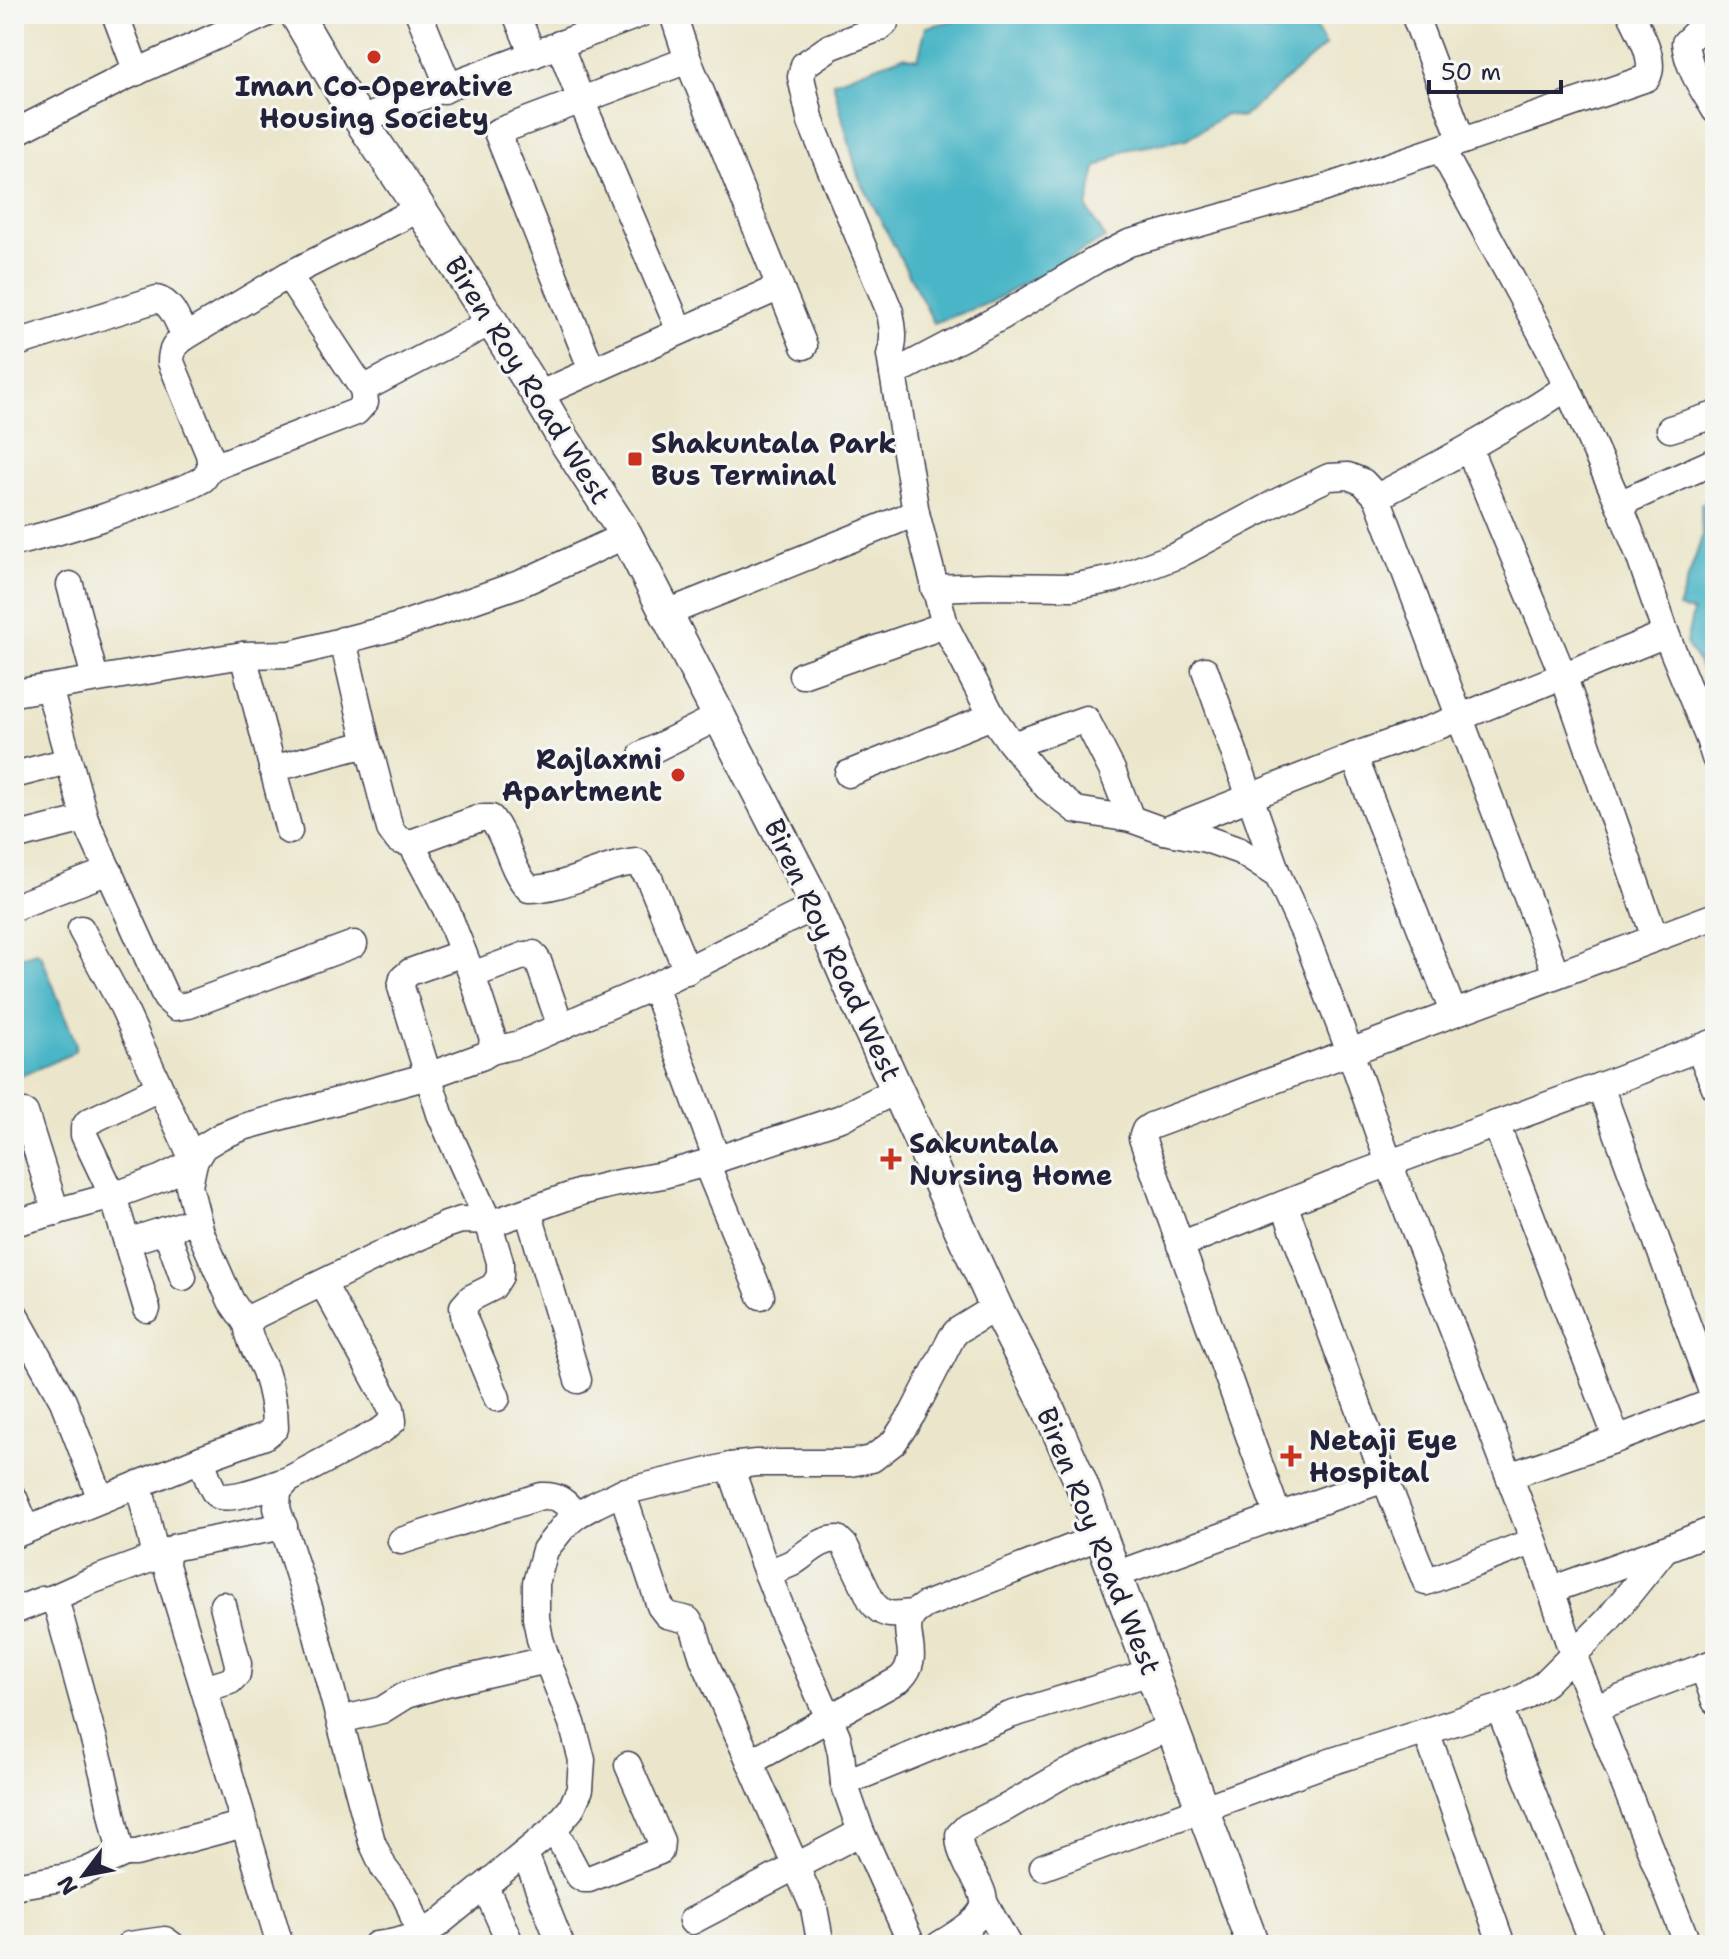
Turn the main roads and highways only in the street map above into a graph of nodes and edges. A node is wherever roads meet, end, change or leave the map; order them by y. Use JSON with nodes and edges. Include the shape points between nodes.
{"nodes":[{"id":1,"x":296,"y":14,"type":"edge"},
{"id":2,"x":1253,"y":1945,"type":"edge"}],
"edges":[{"from":1,"to":2,"type":"main road","name":"Biren Roy Road West","via":[[626,535],[816,906],[1081,1483]]}]}
